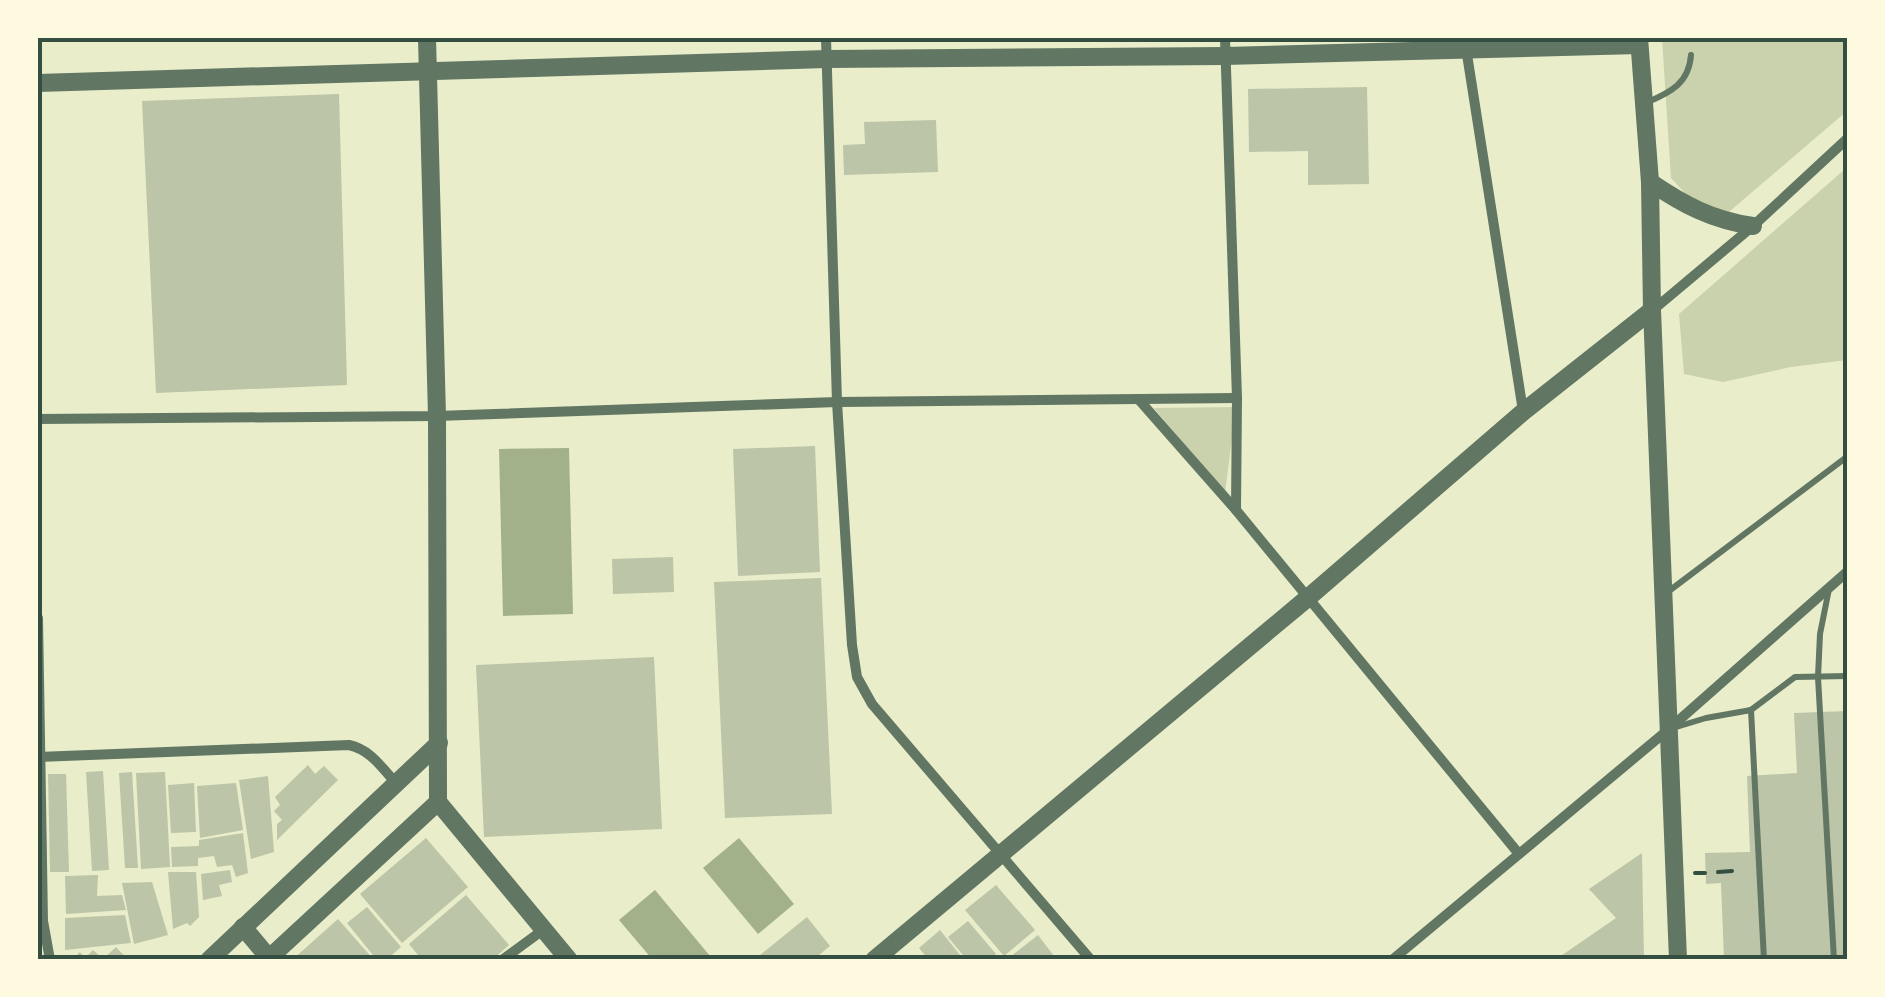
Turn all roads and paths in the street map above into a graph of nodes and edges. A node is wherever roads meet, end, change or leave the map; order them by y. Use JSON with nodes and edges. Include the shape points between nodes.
{"nodes":[{"id":1,"x":426,"y":38,"type":"edge"},
{"id":2,"x":826,"y":38,"type":"edge"},
{"id":3,"x":1639,"y":41,"type":"edge"},
{"id":4,"x":1225,"y":47,"type":"edge"},
{"id":5,"x":1466,"y":48,"type":"junction"},
{"id":6,"x":1690,"y":55,"type":"dead end"},
{"id":7,"x":827,"y":59,"type":"junction"},
{"id":8,"x":428,"y":73,"type":"junction"},
{"id":9,"x":38,"y":82,"type":"edge"},
{"id":10,"x":1642,"y":105,"type":"junction"},
{"id":11,"x":1848,"y":138,"type":"edge"},
{"id":12,"x":1650,"y":182,"type":"junction"},
{"id":13,"x":1752,"y":226,"type":"junction"},
{"id":14,"x":1652,"y":310,"type":"junction"},
{"id":15,"x":1237,"y":398,"type":"junction"},
{"id":16,"x":1140,"y":401,"type":"junction"},
{"id":17,"x":838,"y":402,"type":"junction"},
{"id":18,"x":1523,"y":412,"type":"junction"},
{"id":19,"x":437,"y":416,"type":"junction"},
{"id":20,"x":38,"y":420,"type":"edge"},
{"id":21,"x":1848,"y":456,"type":"edge"},
{"id":22,"x":1236,"y":510,"type":"junction"},
{"id":23,"x":1848,"y":571,"type":"edge"},
{"id":24,"x":1829,"y":588,"type":"junction"},
{"id":25,"x":1664,"y":595,"type":"junction"},
{"id":26,"x":1310,"y":596,"type":"junction"},
{"id":27,"x":38,"y":618,"type":"edge"},
{"id":28,"x":1818,"y":676,"type":"junction"},
{"id":29,"x":1848,"y":676,"type":"edge"},
{"id":30,"x":1752,"y":710,"type":"junction"},
{"id":31,"x":1669,"y":729,"type":"junction"},
{"id":32,"x":439,"y":743,"type":"junction"},
{"id":33,"x":39,"y":757,"type":"edge"},
{"id":34,"x":396,"y":784,"type":"junction"},
{"id":35,"x":438,"y":802,"type":"junction"},
{"id":36,"x":1002,"y":854,"type":"junction"},
{"id":37,"x":1519,"y":854,"type":"junction"},
{"id":38,"x":1718,"y":872,"type":"dead end"},
{"id":39,"x":1732,"y":872,"type":"dead end"},
{"id":40,"x":243,"y":927,"type":"junction"},
{"id":41,"x":543,"y":930,"type":"junction"},
{"id":42,"x":268,"y":959,"type":"edge"},
{"id":43,"x":50,"y":960,"type":"edge"},
{"id":44,"x":208,"y":960,"type":"edge"},
{"id":45,"x":502,"y":960,"type":"edge"},
{"id":46,"x":568,"y":960,"type":"edge"},
{"id":47,"x":874,"y":960,"type":"edge"},
{"id":48,"x":1091,"y":960,"type":"edge"},
{"id":49,"x":1392,"y":960,"type":"edge"},
{"id":50,"x":1678,"y":960,"type":"edge"},
{"id":51,"x":1764,"y":960,"type":"edge"},
{"id":52,"x":1834,"y":960,"type":"edge"}],
"edges":[{"from":1,"to":8,"type":"street"},
{"from":2,"to":7,"type":"street"},
{"from":3,"to":5,"type":"street"},
{"from":3,"to":10,"type":"street"},
{"from":4,"to":5,"type":"street"},
{"from":4,"to":7,"type":"street"},
{"from":4,"to":15,"type":"street"},
{"from":5,"to":18,"type":"street"},
{"from":6,"to":10,"type":"lane","via":[[1677,87]]},
{"from":7,"to":8,"type":"street"},
{"from":7,"to":17,"type":"street"},
{"from":8,"to":9,"type":"street"},
{"from":8,"to":19,"type":"street"},
{"from":10,"to":12,"type":"street"},
{"from":11,"to":13,"type":"street"},
{"from":12,"to":13,"type":"street","via":[[1696,211]]},
{"from":12,"to":14,"type":"street"},
{"from":13,"to":14,"type":"street"},
{"from":14,"to":18,"type":"street"},
{"from":14,"to":25,"type":"street"},
{"from":15,"to":16,"type":"street"},
{"from":15,"to":22,"type":"street"},
{"from":16,"to":17,"type":"street"},
{"from":16,"to":22,"type":"street"},
{"from":17,"to":19,"type":"street"},
{"from":17,"to":36,"type":"street","via":[[858,677],[872,704]]},
{"from":18,"to":26,"type":"street"},
{"from":19,"to":20,"type":"street"},
{"from":19,"to":32,"type":"street"},
{"from":21,"to":25,"type":"lane"},
{"from":22,"to":26,"type":"street"},
{"from":23,"to":24,"type":"street"},
{"from":24,"to":28,"type":"lane"},
{"from":24,"to":31,"type":"street"},
{"from":25,"to":31,"type":"street"},
{"from":26,"to":36,"type":"street"},
{"from":26,"to":37,"type":"street"},
{"from":27,"to":33,"type":"street"},
{"from":28,"to":29,"type":"lane"},
{"from":28,"to":30,"type":"lane","via":[[1795,678]]},
{"from":28,"to":52,"type":"lane"},
{"from":30,"to":31,"type":"lane"},
{"from":30,"to":51,"type":"lane"},
{"from":31,"to":37,"type":"street"},
{"from":31,"to":50,"type":"street"},
{"from":32,"to":34,"type":"street"},
{"from":32,"to":35,"type":"street"},
{"from":33,"to":34,"type":"street","via":[[349,745],[371,755]]},
{"from":33,"to":43,"type":"street"},
{"from":34,"to":40,"type":"street"},
{"from":35,"to":41,"type":"street"},
{"from":35,"to":42,"type":"street"},
{"from":36,"to":47,"type":"street"},
{"from":36,"to":48,"type":"street"},
{"from":37,"to":49,"type":"street"},
{"from":38,"to":39,"type":"path"},
{"from":40,"to":42,"type":"street"},
{"from":40,"to":44,"type":"street"},
{"from":41,"to":45,"type":"street"},
{"from":41,"to":46,"type":"street"}]}
